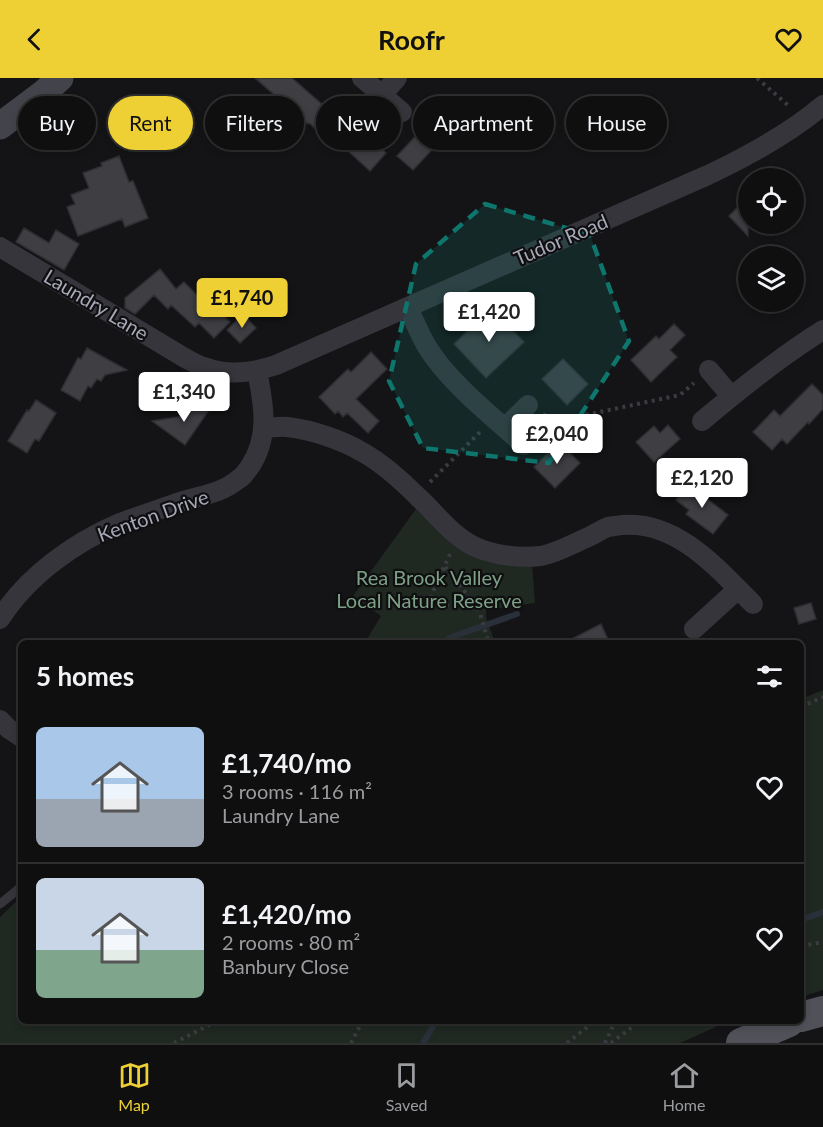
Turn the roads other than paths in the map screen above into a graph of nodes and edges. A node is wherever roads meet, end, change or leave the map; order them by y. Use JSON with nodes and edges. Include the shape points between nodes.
{"nodes":[{"id":1,"x":60,"y":78,"type":"edge"},
{"id":2,"x":362,"y":78,"type":"edge"},
{"id":3,"x":398,"y":78,"type":"edge"},
{"id":4,"x":382,"y":95,"type":"junction"},
{"id":5,"x":823,"y":105,"type":"edge"},
{"id":6,"x":402,"y":112,"type":"dead end"},
{"id":7,"x":0,"y":126,"type":"edge"},
{"id":8,"x":0,"y":247,"type":"edge"},
{"id":9,"x":408,"y":307,"type":"junction"},
{"id":10,"x":823,"y":330,"type":"edge"},
{"id":11,"x":708,"y":370,"type":"road end"},
{"id":12,"x":257,"y":371,"type":"junction"},
{"id":13,"x":731,"y":396,"type":"junction"},
{"id":14,"x":528,"y":405,"type":"road end"},
{"id":15,"x":702,"y":421,"type":"dead end"},
{"id":16,"x":500,"y":423,"type":"junction"},
{"id":17,"x":264,"y":428,"type":"junction"},
{"id":18,"x":524,"y":445,"type":"dead end"},
{"id":19,"x":738,"y":589,"type":"junction"},
{"id":20,"x":753,"y":604,"type":"dead end"},
{"id":21,"x":0,"y":619,"type":"edge"},
{"id":22,"x":694,"y":629,"type":"dead end"},
{"id":23,"x":0,"y":720,"type":"edge"},
{"id":24,"x":18,"y":735,"type":"edge"},
{"id":25,"x":18,"y":889,"type":"edge"},
{"id":26,"x":0,"y":904,"type":"edge"},
{"id":27,"x":823,"y":1011,"type":"edge"},
{"id":28,"x":804,"y":1016,"type":"edge"},
{"id":29,"x":784,"y":1024,"type":"edge"},
{"id":30,"x":741,"y":1043,"type":"edge"}],
"edges":[{"from":1,"to":7,"type":"street"},
{"from":2,"to":4,"type":"street"},
{"from":3,"to":4,"type":"street"},
{"from":4,"to":6,"type":"street"},
{"from":5,"to":9,"type":"street","name":"Tudor Road","via":[[746,157]]},
{"from":8,"to":12,"type":"street","name":"Laundry Lane","via":[[207,369]]},
{"from":9,"to":12,"type":"street","name":"Tudor Road"},
{"from":9,"to":16,"type":"street","via":[[426,345],[442,367]]},
{"from":10,"to":13,"type":"street"},
{"from":11,"to":13,"type":"street"},
{"from":12,"to":17,"type":"street"},
{"from":13,"to":15,"type":"street"},
{"from":14,"to":16,"type":"street"},
{"from":16,"to":18,"type":"street"},
{"from":17,"to":19,"type":"street","via":[[304,429],[364,453],[417,496],[457,537],[479,549],[495,554],[543,555],[610,526],[655,527],[714,565]]},
{"from":17,"to":21,"type":"street","name":"Kenton Drive","via":[[256,457],[242,477],[219,492],[120,523],[70,549],[33,579]]},
{"from":19,"to":20,"type":"street"},
{"from":19,"to":22,"type":"street"},
{"from":23,"to":24,"type":"street"},
{"from":25,"to":26,"type":"lane"},
{"from":27,"to":28,"type":"main road"},
{"from":29,"to":30,"type":"main road"}]}
